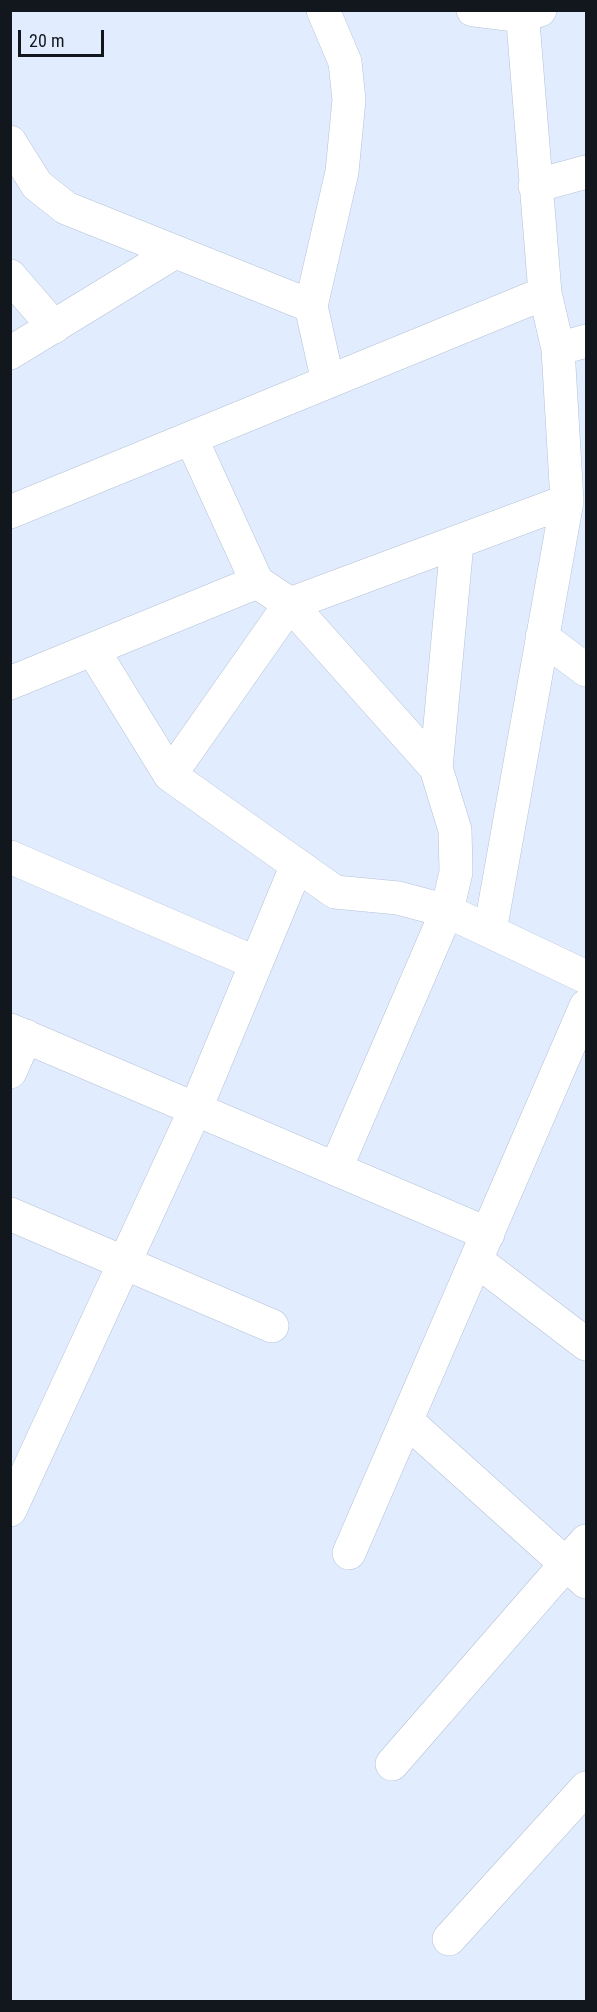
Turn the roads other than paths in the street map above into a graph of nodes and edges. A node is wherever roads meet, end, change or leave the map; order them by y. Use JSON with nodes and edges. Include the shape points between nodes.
{"nodes":[{"id":1,"x":323,"y":10,"type":"edge"},
{"id":2,"x":474,"y":10,"type":"edge"},
{"id":3,"x":527,"y":12,"type":"edge"},
{"id":4,"x":10,"y":142,"type":"edge"},
{"id":5,"x":586,"y":172,"type":"edge"},
{"id":6,"x":535,"y":186,"type":"junction"},
{"id":7,"x":175,"y":252,"type":"junction"},
{"id":8,"x":10,"y":276,"type":"edge"},
{"id":9,"x":544,"y":294,"type":"junction"},
{"id":10,"x":311,"y":306,"type":"junction"},
{"id":11,"x":54,"y":327,"type":"junction"},
{"id":12,"x":572,"y":345,"type":"edge"},
{"id":13,"x":10,"y":353,"type":"edge"},
{"id":14,"x":328,"y":382,"type":"junction"},
{"id":15,"x":191,"y":438,"type":"junction"},
{"id":16,"x":567,"y":501,"type":"junction"},
{"id":17,"x":10,"y":512,"type":"edge"},
{"id":18,"x":457,"y":543,"type":"junction"},
{"id":19,"x":257,"y":582,"type":"junction"},
{"id":20,"x":290,"y":604,"type":"junction"},
{"id":21,"x":542,"y":637,"type":"junction"},
{"id":22,"x":93,"y":650,"type":"junction"},
{"id":23,"x":586,"y":670,"type":"edge"},
{"id":24,"x":10,"y":683,"type":"edge"},
{"id":25,"x":436,"y":768,"type":"junction"},
{"id":26,"x":170,"y":775,"type":"junction"},
{"id":27,"x":10,"y":857,"type":"edge"},
{"id":28,"x":297,"y":865,"type":"junction"},
{"id":29,"x":447,"y":911,"type":"junction"},
{"id":30,"x":490,"y":931,"type":"junction"},
{"id":31,"x":256,"y":963,"type":"junction"},
{"id":32,"x":586,"y":977,"type":"edge"},
{"id":33,"x":586,"y":1006,"type":"edge"},
{"id":34,"x":18,"y":1033,"type":"edge"},
{"id":35,"x":10,"y":1072,"type":"edge"},
{"id":36,"x":196,"y":1108,"type":"junction"},
{"id":37,"x":336,"y":1168,"type":"junction"},
{"id":38,"x":10,"y":1214,"type":"edge"},
{"id":39,"x":482,"y":1247,"type":"junction"},
{"id":40,"x":126,"y":1263,"type":"junction"},
{"id":41,"x":572,"y":1318,"type":"edge"},
{"id":42,"x":272,"y":1326,"type":"dead end"},
{"id":43,"x":586,"y":1344,"type":"edge"},
{"id":44,"x":407,"y":1421,"type":"junction"},
{"id":45,"x":10,"y":1509,"type":"edge"},
{"id":46,"x":349,"y":1553,"type":"dead end"},
{"id":47,"x":580,"y":1562,"type":"edge"},
{"id":48,"x":392,"y":1764,"type":"dead end"},
{"id":49,"x":580,"y":1806,"type":"edge"},
{"id":50,"x":449,"y":1939,"type":"dead end"}],
"edges":[{"from":1,"to":10,"type":"street","via":[[345,62],[349,100],[342,172]]},
{"from":2,"to":3,"type":"street"},
{"from":3,"to":6,"type":"street"},
{"from":4,"to":7,"type":"street","via":[[37,185],[66,208]]},
{"from":5,"to":6,"type":"street"},
{"from":6,"to":9,"type":"street"},
{"from":7,"to":10,"type":"street"},
{"from":7,"to":11,"type":"street"},
{"from":8,"to":11,"type":"street"},
{"from":9,"to":12,"type":"street"},
{"from":9,"to":14,"type":"street"},
{"from":10,"to":14,"type":"street"},
{"from":11,"to":13,"type":"street"},
{"from":12,"to":16,"type":"street"},
{"from":14,"to":15,"type":"street"},
{"from":15,"to":17,"type":"street"},
{"from":15,"to":19,"type":"street"},
{"from":16,"to":18,"type":"street"},
{"from":16,"to":21,"type":"street"},
{"from":18,"to":20,"type":"street"},
{"from":18,"to":25,"type":"street"},
{"from":19,"to":20,"type":"street"},
{"from":19,"to":22,"type":"street"},
{"from":20,"to":25,"type":"street"},
{"from":20,"to":26,"type":"street"},
{"from":21,"to":23,"type":"street"},
{"from":21,"to":30,"type":"street"},
{"from":22,"to":24,"type":"street"},
{"from":22,"to":26,"type":"street"},
{"from":25,"to":29,"type":"street","via":[[455,830],[456,872]]},
{"from":26,"to":28,"type":"street"},
{"from":27,"to":31,"type":"street"},
{"from":28,"to":29,"type":"street","via":[[335,892],[398,898]]},
{"from":28,"to":31,"type":"street"},
{"from":29,"to":30,"type":"street"},
{"from":29,"to":37,"type":"street"},
{"from":30,"to":32,"type":"street"},
{"from":31,"to":36,"type":"street"},
{"from":33,"to":39,"type":"street"},
{"from":34,"to":35,"type":"street"},
{"from":34,"to":36,"type":"street"},
{"from":36,"to":37,"type":"street"},
{"from":36,"to":40,"type":"street"},
{"from":37,"to":39,"type":"street"},
{"from":38,"to":40,"type":"street"},
{"from":39,"to":41,"type":"street"},
{"from":39,"to":44,"type":"street"},
{"from":40,"to":42,"type":"street"},
{"from":40,"to":45,"type":"street"},
{"from":41,"to":43,"type":"street"},
{"from":44,"to":46,"type":"street"},
{"from":44,"to":47,"type":"street"},
{"from":47,"to":48,"type":"street"},
{"from":49,"to":50,"type":"street"}]}
